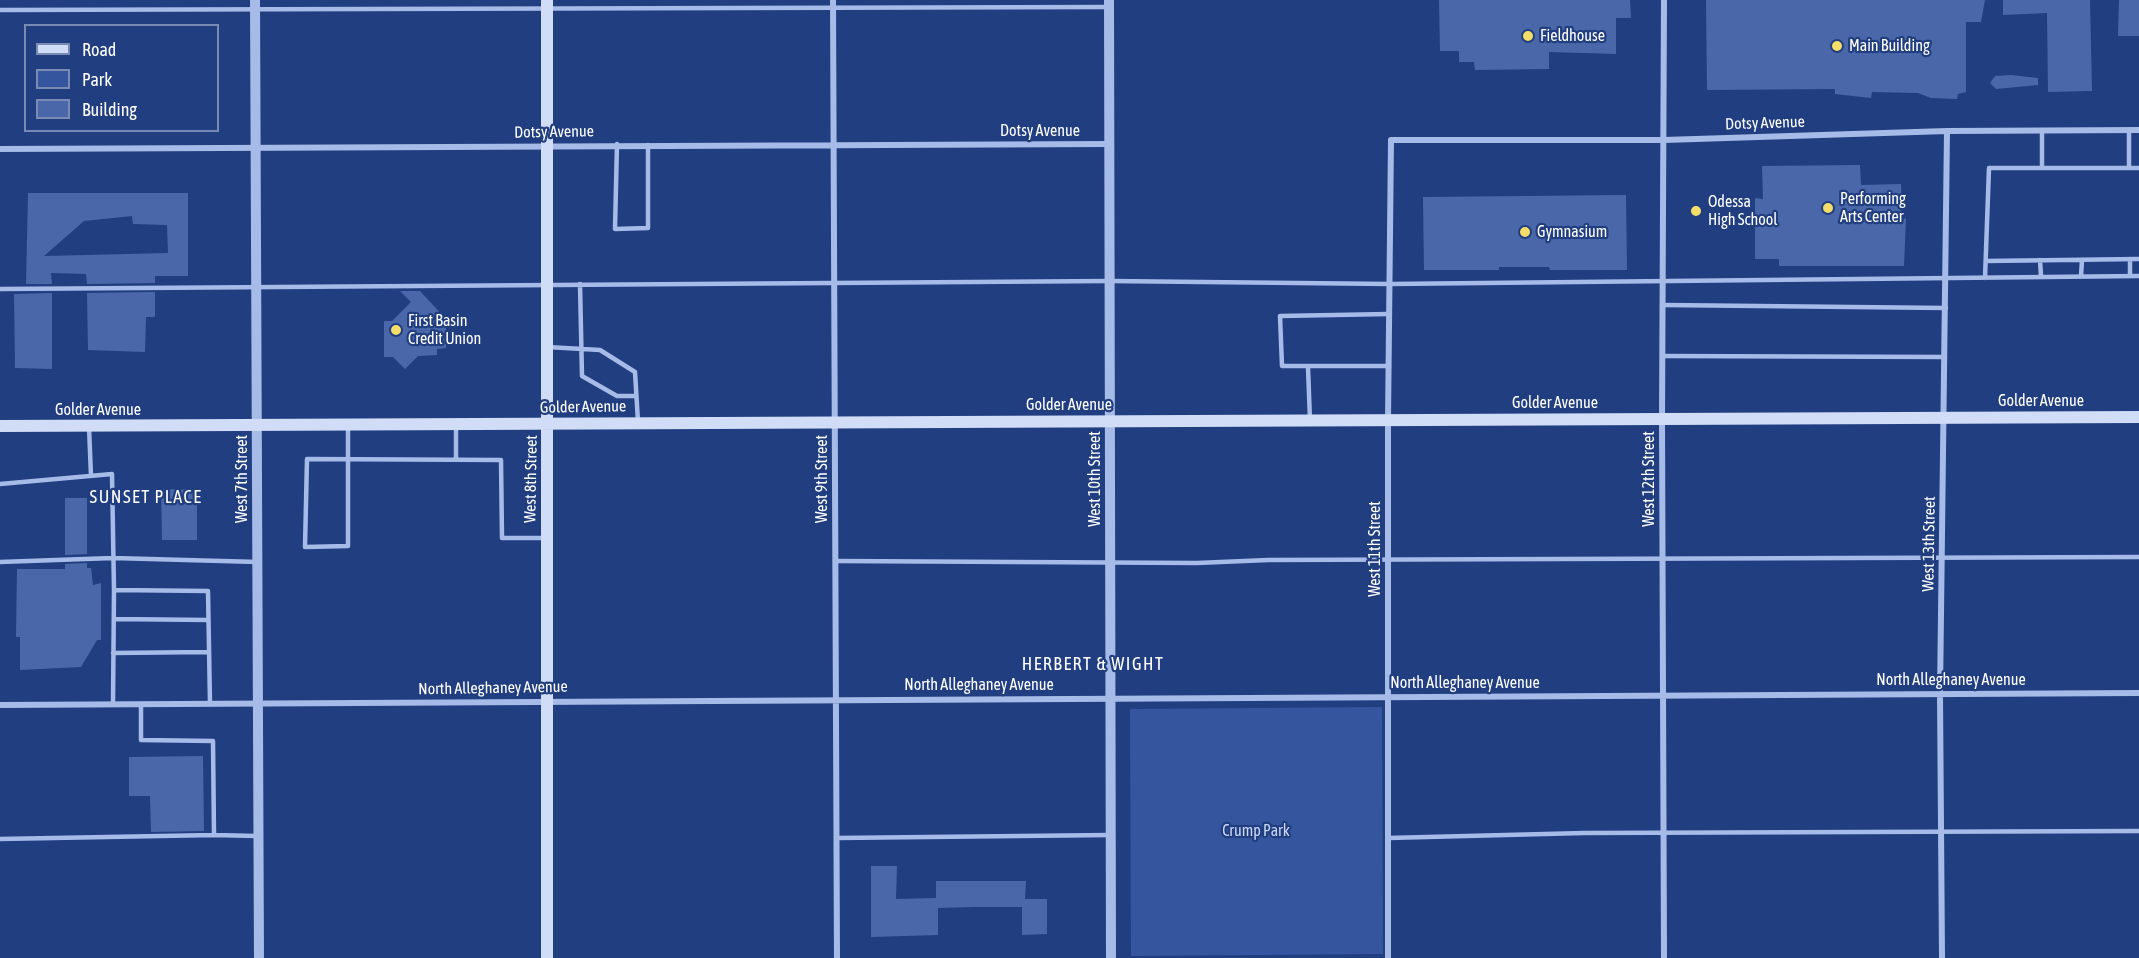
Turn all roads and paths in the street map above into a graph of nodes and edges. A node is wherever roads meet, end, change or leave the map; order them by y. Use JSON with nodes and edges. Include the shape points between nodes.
{"nodes":[{"id":1,"x":1664,"y":0,"type":"edge"},
{"id":2,"x":833,"y":3,"type":"edge"},
{"id":3,"x":255,"y":4,"type":"edge"},
{"id":4,"x":547,"y":4,"type":"edge"},
{"id":5,"x":1109,"y":4,"type":"edge"},
{"id":6,"x":0,"y":10,"type":"edge"},
{"id":7,"x":2042,"y":130,"type":"junction"},
{"id":8,"x":2129,"y":130,"type":"junction"},
{"id":9,"x":2139,"y":130,"type":"edge"},
{"id":10,"x":1947,"y":131,"type":"junction"},
{"id":11,"x":1391,"y":140,"type":"joint"},
{"id":12,"x":1664,"y":140,"type":"junction"},
{"id":13,"x":618,"y":144,"type":"junction"},
{"id":14,"x":1109,"y":144,"type":"junction"},
{"id":15,"x":648,"y":145,"type":"junction"},
{"id":16,"x":833,"y":145,"type":"junction"},
{"id":17,"x":547,"y":146,"type":"junction"},
{"id":18,"x":256,"y":148,"type":"junction"},
{"id":19,"x":0,"y":149,"type":"edge"},
{"id":20,"x":2042,"y":167,"type":"junction"},
{"id":21,"x":2129,"y":168,"type":"junction"},
{"id":22,"x":2139,"y":168,"type":"edge"},
{"id":23,"x":2130,"y":259,"type":"junction"},
{"id":24,"x":2139,"y":259,"type":"edge"},
{"id":25,"x":2040,"y":260,"type":"junction"},
{"id":26,"x":2082,"y":260,"type":"junction"},
{"id":27,"x":1986,"y":261,"type":"junction"},
{"id":28,"x":2041,"y":276,"type":"junction"},
{"id":29,"x":2081,"y":276,"type":"junction"},
{"id":30,"x":2130,"y":276,"type":"junction"},
{"id":31,"x":2139,"y":276,"type":"edge"},
{"id":32,"x":1946,"y":278,"type":"junction"},
{"id":33,"x":1985,"y":278,"type":"junction"},
{"id":34,"x":1663,"y":280,"type":"junction"},
{"id":35,"x":1109,"y":281,"type":"junction"},
{"id":36,"x":834,"y":282,"type":"junction"},
{"id":37,"x":1390,"y":284,"type":"junction"},
{"id":38,"x":547,"y":285,"type":"junction"},
{"id":39,"x":580,"y":285,"type":"junction"},
{"id":40,"x":257,"y":286,"type":"junction"},
{"id":41,"x":0,"y":289,"type":"edge"},
{"id":42,"x":1664,"y":305,"type":"junction"},
{"id":43,"x":1946,"y":308,"type":"junction"},
{"id":44,"x":1389,"y":314,"type":"junction"},
{"id":45,"x":547,"y":347,"type":"junction"},
{"id":46,"x":583,"y":348,"type":"junction"},
{"id":47,"x":1663,"y":356,"type":"junction"},
{"id":48,"x":1945,"y":357,"type":"junction"},
{"id":49,"x":1308,"y":366,"type":"junction"},
{"id":50,"x":1389,"y":366,"type":"junction"},
{"id":51,"x":636,"y":396,"type":"junction"},
{"id":52,"x":1944,"y":417,"type":"junction"},
{"id":53,"x":2139,"y":417,"type":"edge"},
{"id":54,"x":1662,"y":419,"type":"junction"},
{"id":55,"x":1388,"y":420,"type":"junction"},
{"id":56,"x":1310,"y":421,"type":"junction"},
{"id":57,"x":638,"y":422,"type":"junction"},
{"id":58,"x":1110,"y":422,"type":"junction"},
{"id":59,"x":835,"y":423,"type":"junction"},
{"id":60,"x":548,"y":424,"type":"junction"},
{"id":61,"x":456,"y":425,"type":"junction"},
{"id":62,"x":0,"y":426,"type":"edge"},
{"id":63,"x":89,"y":426,"type":"junction"},
{"id":64,"x":348,"y":426,"type":"junction"},
{"id":65,"x":257,"y":427,"type":"junction"},
{"id":66,"x":348,"y":459,"type":"junction"},
{"id":67,"x":456,"y":460,"type":"junction"},
{"id":68,"x":91,"y":476,"type":"junction"},
{"id":69,"x":0,"y":484,"type":"edge"},
{"id":70,"x":547,"y":538,"type":"junction"},
{"id":71,"x":1942,"y":556,"type":"junction"},
{"id":72,"x":2139,"y":557,"type":"edge"},
{"id":73,"x":113,"y":558,"type":"junction"},
{"id":74,"x":1663,"y":559,"type":"junction"},
{"id":75,"x":835,"y":561,"type":"junction"},
{"id":76,"x":1388,"y":561,"type":"junction"},
{"id":77,"x":0,"y":562,"type":"edge"},
{"id":78,"x":258,"y":562,"type":"junction"},
{"id":79,"x":1110,"y":562,"type":"junction"},
{"id":80,"x":114,"y":590,"type":"junction"},
{"id":81,"x":114,"y":620,"type":"junction"},
{"id":82,"x":208,"y":620,"type":"junction"},
{"id":83,"x":209,"y":652,"type":"junction"},
{"id":84,"x":113,"y":653,"type":"junction"},
{"id":85,"x":2139,"y":693,"type":"edge"},
{"id":86,"x":1940,"y":694,"type":"junction"},
{"id":87,"x":1663,"y":695,"type":"junction"},
{"id":88,"x":1388,"y":697,"type":"junction"},
{"id":89,"x":1110,"y":698,"type":"junction"},
{"id":90,"x":836,"y":699,"type":"junction"},
{"id":91,"x":547,"y":701,"type":"junction"},
{"id":92,"x":113,"y":704,"type":"junction"},
{"id":93,"x":141,"y":704,"type":"junction"},
{"id":94,"x":210,"y":704,"type":"junction"},
{"id":95,"x":258,"y":704,"type":"junction"},
{"id":96,"x":0,"y":705,"type":"edge"},
{"id":97,"x":2139,"y":831,"type":"edge"},
{"id":98,"x":1664,"y":834,"type":"junction"},
{"id":99,"x":1941,"y":834,"type":"junction"},
{"id":100,"x":214,"y":835,"type":"junction"},
{"id":101,"x":1110,"y":835,"type":"junction"},
{"id":102,"x":257,"y":836,"type":"junction"},
{"id":103,"x":837,"y":838,"type":"junction"},
{"id":104,"x":1388,"y":838,"type":"junction"},
{"id":105,"x":0,"y":839,"type":"edge"},
{"id":106,"x":259,"y":958,"type":"edge"},
{"id":107,"x":547,"y":958,"type":"edge"},
{"id":108,"x":837,"y":958,"type":"edge"},
{"id":109,"x":1111,"y":958,"type":"edge"},
{"id":110,"x":1388,"y":958,"type":"edge"},
{"id":111,"x":1664,"y":958,"type":"edge"},
{"id":112,"x":1942,"y":958,"type":"edge"}],
"edges":[{"from":1,"to":12,"type":"street","name":"West 12th Street"},
{"from":2,"to":4,"type":"lane"},
{"from":2,"to":5,"type":"lane"},
{"from":2,"to":16,"type":"street","name":"West 9th Street"},
{"from":3,"to":4,"type":"lane"},
{"from":3,"to":6,"type":"lane"},
{"from":3,"to":18,"type":"street","name":"West 7th Street"},
{"from":4,"to":17,"type":"main road","name":"West 8th Street"},
{"from":5,"to":14,"type":"street","name":"West 10th Street"},
{"from":7,"to":8,"type":"street","name":"Dotsy Avenue"},
{"from":7,"to":10,"type":"street","name":"Dotsy Avenue"},
{"from":7,"to":20,"type":"lane"},
{"from":8,"to":9,"type":"street","name":"Dotsy Avenue"},
{"from":8,"to":21,"type":"lane"},
{"from":10,"to":12,"type":"street","name":"Dotsy Avenue"},
{"from":10,"to":32,"type":"street","name":"West 13th Street"},
{"from":11,"to":12,"type":"street","name":"Dotsy Avenue"},
{"from":11,"to":37,"type":"street","name":"West 11th Street"},
{"from":12,"to":34,"type":"street","name":"West 12th Street"},
{"from":13,"to":15,"type":"street","name":"Dotsy Avenue"},
{"from":13,"to":15,"type":"lane","via":[[615,229],[648,228]]},
{"from":13,"to":17,"type":"street","name":"Dotsy Avenue"},
{"from":14,"to":16,"type":"street","name":"Dotsy Avenue"},
{"from":14,"to":35,"type":"street","name":"West 10th Street"},
{"from":15,"to":16,"type":"street","name":"Dotsy Avenue"},
{"from":16,"to":36,"type":"street","name":"West 9th Street"},
{"from":17,"to":18,"type":"street","name":"Dotsy Avenue"},
{"from":17,"to":38,"type":"main road","name":"West 8th Street"},
{"from":18,"to":19,"type":"street","name":"Dotsy Avenue"},
{"from":18,"to":40,"type":"street","name":"West 7th Street"},
{"from":20,"to":21,"type":"lane"},
{"from":20,"to":27,"type":"lane","via":[[1989,168]]},
{"from":21,"to":22,"type":"lane"},
{"from":23,"to":24,"type":"lane"},
{"from":23,"to":26,"type":"lane"},
{"from":23,"to":30,"type":"lane"},
{"from":25,"to":26,"type":"lane"},
{"from":25,"to":27,"type":"lane"},
{"from":25,"to":28,"type":"lane"},
{"from":26,"to":29,"type":"lane"},
{"from":27,"to":33,"type":"lane"},
{"from":28,"to":29,"type":"lane"},
{"from":28,"to":33,"type":"lane"},
{"from":29,"to":30,"type":"lane"},
{"from":30,"to":31,"type":"lane"},
{"from":32,"to":33,"type":"lane"},
{"from":32,"to":34,"type":"lane"},
{"from":32,"to":43,"type":"street","name":"West 13th Street"},
{"from":34,"to":37,"type":"lane"},
{"from":34,"to":42,"type":"street","name":"West 12th Street"},
{"from":35,"to":36,"type":"lane"},
{"from":35,"to":37,"type":"lane"},
{"from":35,"to":58,"type":"street","name":"West 10th Street"},
{"from":36,"to":39,"type":"lane"},
{"from":36,"to":59,"type":"street","name":"West 9th Street"},
{"from":37,"to":44,"type":"street","name":"West 11th Street"},
{"from":38,"to":39,"type":"lane"},
{"from":38,"to":40,"type":"lane"},
{"from":38,"to":45,"type":"main road","name":"West 8th Street"},
{"from":39,"to":46,"type":"lane"},
{"from":40,"to":41,"type":"lane"},
{"from":40,"to":65,"type":"street","name":"West 7th Street"},
{"from":42,"to":43,"type":"lane"},
{"from":42,"to":47,"type":"street","name":"West 12th Street"},
{"from":43,"to":48,"type":"street","name":"West 13th Street"},
{"from":44,"to":49,"type":"lane","via":[[1280,316],[1282,366]]},
{"from":44,"to":50,"type":"street","name":"West 11th Street"},
{"from":45,"to":46,"type":"lane"},
{"from":45,"to":60,"type":"main road","name":"West 8th Street"},
{"from":46,"to":51,"type":"lane","via":[[600,350],[635,372]]},
{"from":46,"to":51,"type":"lane","via":[[582,376],[617,396]]},
{"from":47,"to":48,"type":"lane"},
{"from":47,"to":54,"type":"street","name":"West 12th Street"},
{"from":48,"to":52,"type":"street","name":"West 13th Street"},
{"from":49,"to":50,"type":"lane"},
{"from":49,"to":56,"type":"lane"},
{"from":50,"to":55,"type":"street","name":"West 11th Street"},
{"from":51,"to":57,"type":"lane"},
{"from":52,"to":53,"type":"main road","name":"Golder Avenue"},
{"from":52,"to":54,"type":"main road","name":"Golder Avenue"},
{"from":52,"to":71,"type":"street","name":"West 13th Street"},
{"from":54,"to":55,"type":"main road","name":"Golder Avenue"},
{"from":54,"to":74,"type":"street","name":"West 12th Street"},
{"from":55,"to":56,"type":"main road","name":"Golder Avenue"},
{"from":55,"to":76,"type":"street","name":"West 11th Street"},
{"from":56,"to":58,"type":"main road","name":"Golder Avenue"},
{"from":57,"to":59,"type":"main road","name":"Golder Avenue"},
{"from":57,"to":60,"type":"main road","name":"Golder Avenue"},
{"from":58,"to":59,"type":"main road","name":"Golder Avenue"},
{"from":58,"to":79,"type":"street","name":"West 10th Street"},
{"from":59,"to":75,"type":"street","name":"West 9th Street"},
{"from":60,"to":61,"type":"main road","name":"Golder Avenue"},
{"from":60,"to":70,"type":"main road","name":"West 8th Street"},
{"from":61,"to":64,"type":"main road","name":"Golder Avenue"},
{"from":61,"to":67,"type":"lane"},
{"from":62,"to":63,"type":"main road","name":"Golder Avenue"},
{"from":63,"to":65,"type":"main road","name":"Golder Avenue"},
{"from":63,"to":68,"type":"lane"},
{"from":64,"to":65,"type":"main road","name":"Golder Avenue"},
{"from":64,"to":66,"type":"lane"},
{"from":65,"to":78,"type":"street","name":"West 7th Street"},
{"from":66,"to":66,"type":"lane","via":[[307,459],[305,547],[348,546]]},
{"from":66,"to":67,"type":"lane"},
{"from":67,"to":70,"type":"lane","via":[[501,460],[502,538]]},
{"from":68,"to":69,"type":"lane"},
{"from":68,"to":73,"type":"lane","via":[[112,474]]},
{"from":70,"to":91,"type":"main road","name":"West 8th Street"},
{"from":71,"to":72,"type":"lane"},
{"from":71,"to":74,"type":"lane"},
{"from":71,"to":86,"type":"street","name":"West 13th Street"},
{"from":73,"to":77,"type":"lane"},
{"from":73,"to":78,"type":"lane"},
{"from":73,"to":80,"type":"lane"},
{"from":74,"to":76,"type":"lane"},
{"from":74,"to":87,"type":"street","name":"West 12th Street"},
{"from":75,"to":79,"type":"lane"},
{"from":75,"to":90,"type":"street","name":"West 9th Street"},
{"from":76,"to":79,"type":"lane"},
{"from":76,"to":88,"type":"street","name":"West 11th Street"},
{"from":78,"to":95,"type":"street","name":"West 7th Street"},
{"from":79,"to":89,"type":"street","name":"West 10th Street"},
{"from":80,"to":81,"type":"lane"},
{"from":80,"to":82,"type":"lane","via":[[208,591]]},
{"from":81,"to":82,"type":"lane"},
{"from":81,"to":84,"type":"lane"},
{"from":82,"to":83,"type":"lane"},
{"from":83,"to":84,"type":"lane"},
{"from":83,"to":94,"type":"lane"},
{"from":84,"to":92,"type":"lane"},
{"from":85,"to":86,"type":"street","name":"North Alleghaney Avenue"},
{"from":86,"to":87,"type":"street","name":"North Alleghaney Avenue"},
{"from":86,"to":99,"type":"street","name":"West 13th Street"},
{"from":87,"to":88,"type":"street","name":"North Alleghaney Avenue"},
{"from":87,"to":98,"type":"street","name":"West 12th Street"},
{"from":88,"to":89,"type":"street","name":"North Alleghaney Avenue"},
{"from":88,"to":104,"type":"street","name":"West 11th Street"},
{"from":89,"to":90,"type":"street","name":"North Alleghaney Avenue"},
{"from":89,"to":101,"type":"street","name":"West 10th Street"},
{"from":90,"to":91,"type":"street","name":"North Alleghaney Avenue"},
{"from":90,"to":103,"type":"street","name":"West 9th Street"},
{"from":91,"to":95,"type":"street","name":"North Alleghaney Avenue"},
{"from":91,"to":107,"type":"main road","name":"West 8th Street"},
{"from":92,"to":93,"type":"street","name":"North Alleghaney Avenue"},
{"from":92,"to":96,"type":"street","name":"North Alleghaney Avenue"},
{"from":93,"to":94,"type":"street","name":"North Alleghaney Avenue"},
{"from":93,"to":100,"type":"lane","via":[[141,740],[213,741]]},
{"from":94,"to":95,"type":"street","name":"North Alleghaney Avenue"},
{"from":95,"to":102,"type":"street","name":"West 7th Street"},
{"from":97,"to":99,"type":"lane"},
{"from":98,"to":99,"type":"lane"},
{"from":98,"to":104,"type":"lane"},
{"from":98,"to":111,"type":"street","name":"West 12th Street"},
{"from":99,"to":112,"type":"street","name":"West 13th Street"},
{"from":100,"to":102,"type":"lane"},
{"from":100,"to":105,"type":"lane"},
{"from":101,"to":103,"type":"lane"},
{"from":101,"to":109,"type":"street","name":"West 10th Street"},
{"from":102,"to":106,"type":"street","name":"West 7th Street"},
{"from":103,"to":108,"type":"street","name":"West 9th Street"},
{"from":104,"to":110,"type":"street","name":"West 11th Street"}]}
